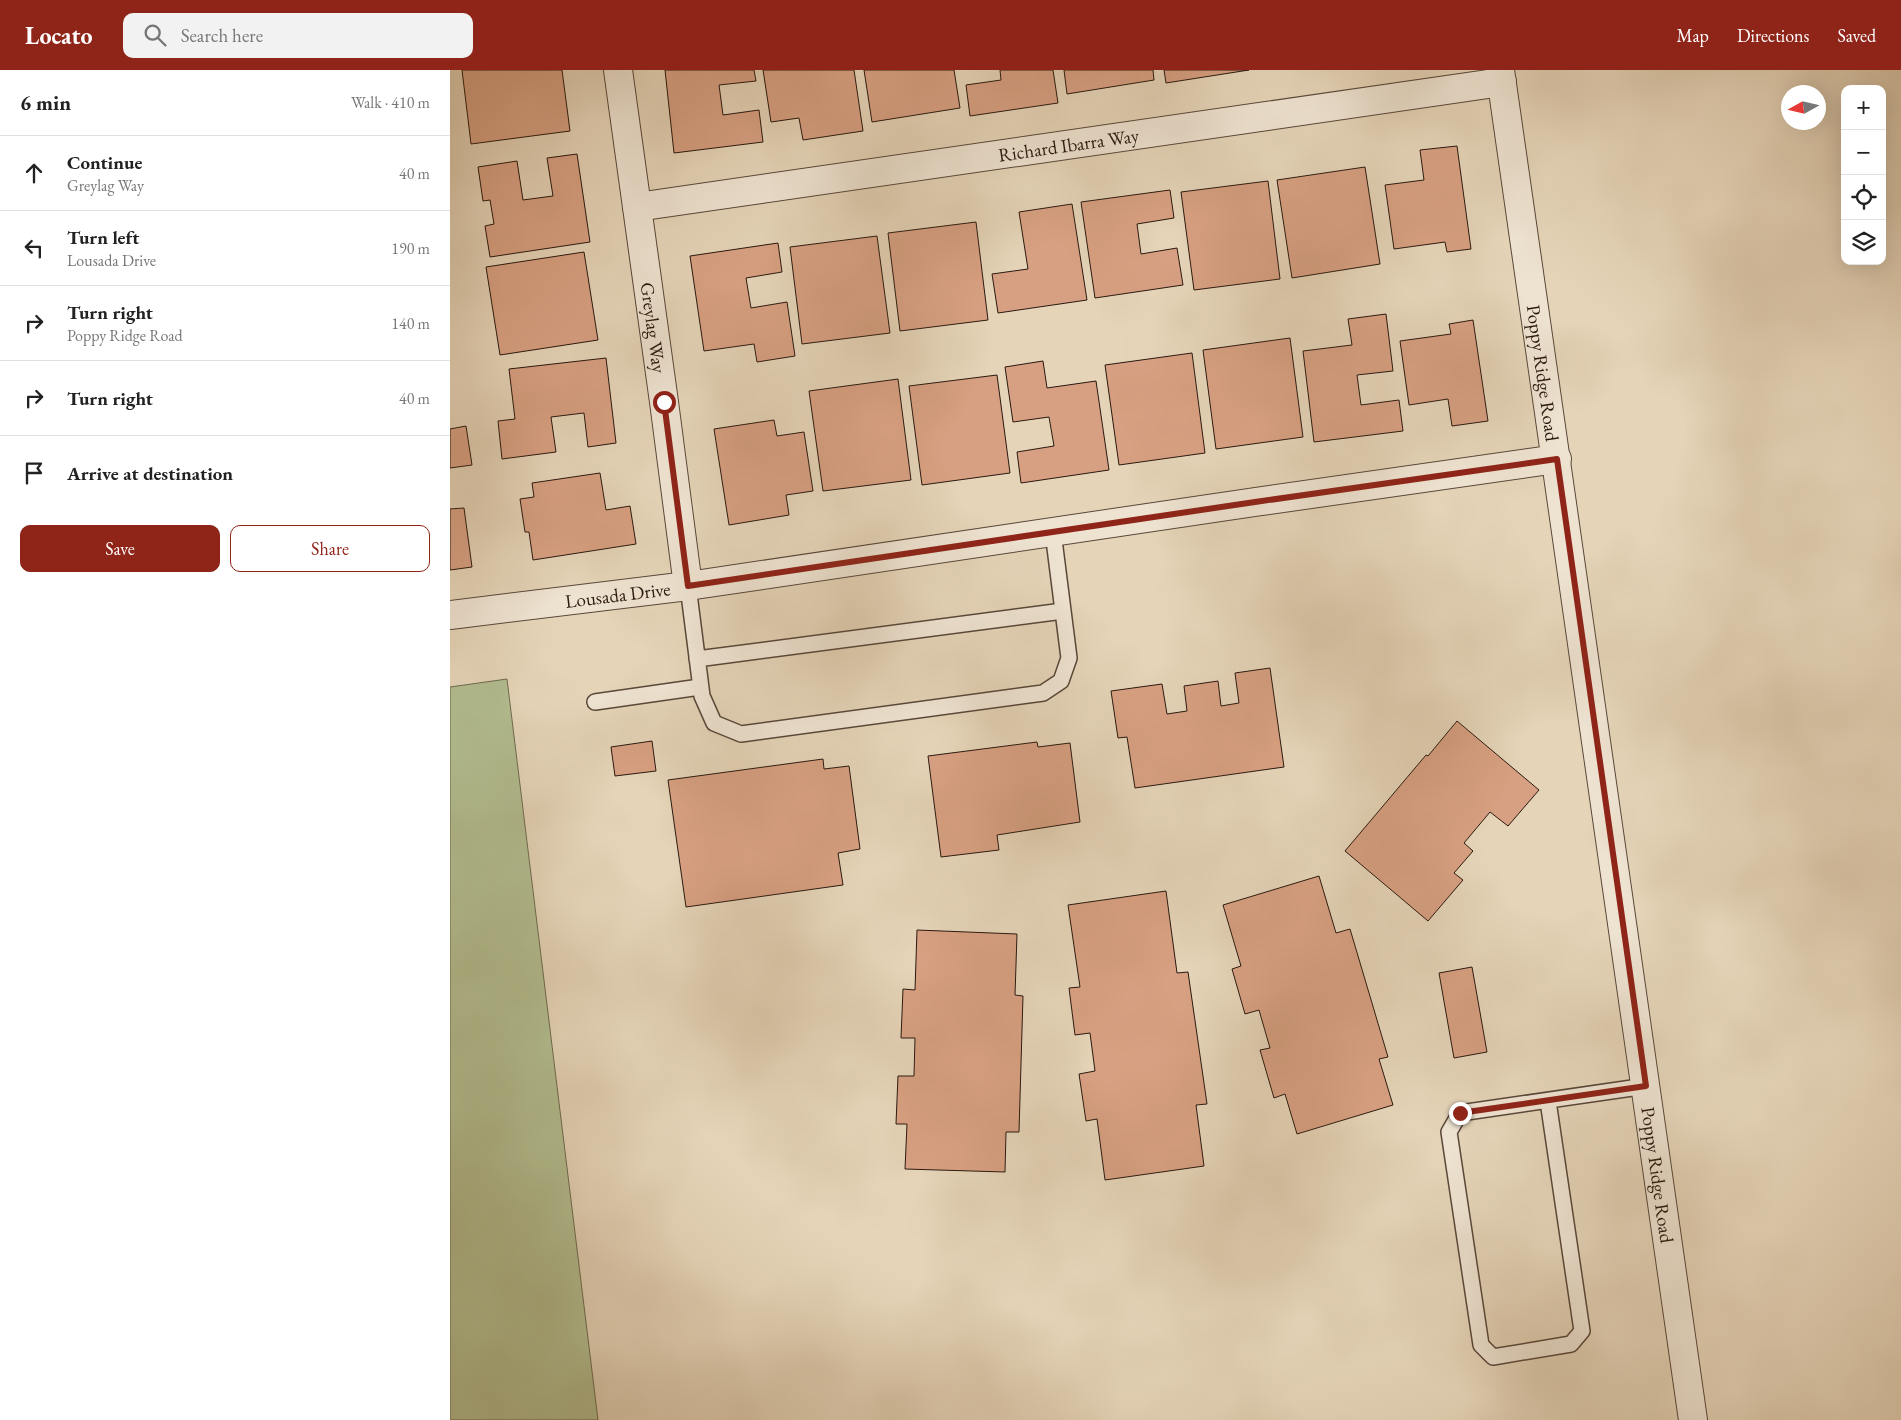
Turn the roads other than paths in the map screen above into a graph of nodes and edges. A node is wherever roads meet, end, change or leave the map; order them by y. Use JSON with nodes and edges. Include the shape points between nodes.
{"nodes":[{"id":1,"x":618,"y":70,"type":"edge"},
{"id":2,"x":1501,"y":76,"type":"edge"},
{"id":3,"x":636,"y":207,"type":"junction"},
{"id":4,"x":1557,"y":459,"type":"junction"},
{"id":5,"x":1053,"y":532,"type":"junction"},
{"id":6,"x":688,"y":586,"type":"junction"},
{"id":7,"x":1063,"y":612,"type":"junction"},
{"id":8,"x":450,"y":615,"type":"edge"},
{"id":9,"x":697,"y":659,"type":"junction"},
{"id":10,"x":700,"y":687,"type":"junction"},
{"id":11,"x":595,"y":702,"type":"dead end"},
{"id":12,"x":1646,"y":1086,"type":"junction"},
{"id":13,"x":1548,"y":1101,"type":"junction"},
{"id":14,"x":1693,"y":1420,"type":"edge"}],
"edges":[{"from":1,"to":3,"type":"street","name":"Greylag Way"},
{"from":2,"to":3,"type":"street","name":"Richard Ibarra Way"},
{"from":2,"to":4,"type":"street","name":"Poppy Ridge Road"},
{"from":3,"to":6,"type":"street","name":"Greylag Way"},
{"from":4,"to":5,"type":"street","name":"Lousada Drive"},
{"from":4,"to":12,"type":"street","name":"Poppy Ridge Road"},
{"from":5,"to":6,"type":"street","name":"Lousada Drive"},
{"from":5,"to":7,"type":"lane"},
{"from":6,"to":8,"type":"street","name":"Lousada Drive"},
{"from":6,"to":9,"type":"lane"},
{"from":7,"to":9,"type":"lane"},
{"from":7,"to":10,"type":"lane","via":[[1069,658],[1060,681],[1043,693],[741,734],[714,723]]},
{"from":9,"to":10,"type":"lane"},
{"from":10,"to":11,"type":"lane"},
{"from":12,"to":13,"type":"lane"},
{"from":12,"to":14,"type":"street","name":"Poppy Ridge Road"},
{"from":13,"to":13,"type":"lane","via":[[1460,1113],[1449,1132],[1481,1345],[1493,1357],[1571,1344],[1582,1331]]}]}
